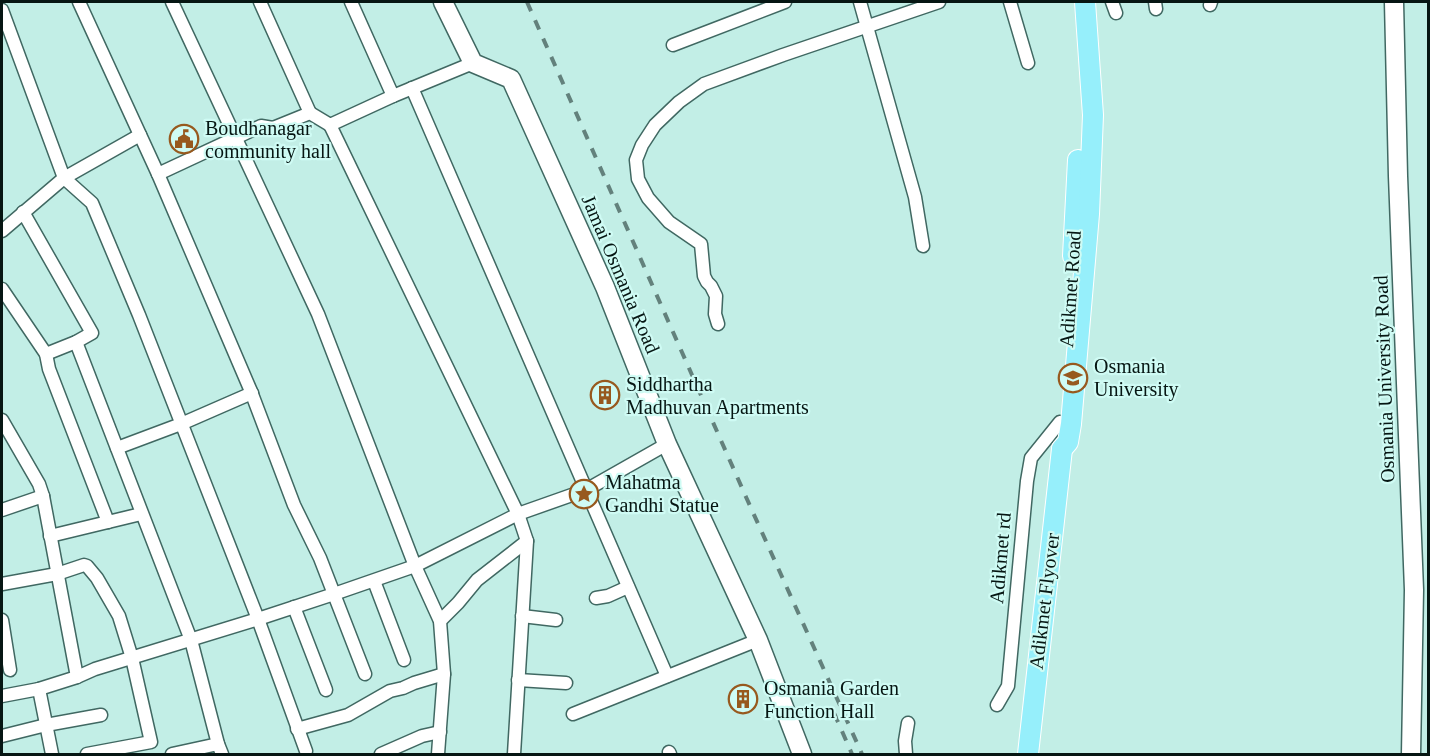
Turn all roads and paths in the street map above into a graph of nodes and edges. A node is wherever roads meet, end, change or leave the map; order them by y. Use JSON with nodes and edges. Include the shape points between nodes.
{"nodes":[{"id":1,"x":79,"y":2,"type":"edge"},
{"id":2,"x":172,"y":2,"type":"edge"},
{"id":3,"x":260,"y":2,"type":"edge"},
{"id":4,"x":351,"y":2,"type":"edge"},
{"id":5,"x":443,"y":2,"type":"edge"},
{"id":6,"x":785,"y":2,"type":"edge"},
{"id":7,"x":860,"y":2,"type":"edge"},
{"id":8,"x":939,"y":2,"type":"edge"},
{"id":9,"x":1010,"y":2,"type":"edge"},
{"id":10,"x":1075,"y":2,"type":"edge"},
{"id":11,"x":1085,"y":2,"type":"edge"},
{"id":12,"x":1394,"y":2,"type":"edge"},
{"id":13,"x":2,"y":10,"type":"edge"},
{"id":14,"x":868,"y":26,"type":"junction"},
{"id":15,"x":673,"y":45,"type":"dead end"},
{"id":16,"x":473,"y":63,"type":"junction"},
{"id":17,"x":1028,"y":63,"type":"dead end"},
{"id":18,"x":412,"y":88,"type":"junction"},
{"id":19,"x":393,"y":96,"type":"junction"},
{"id":20,"x":310,"y":113,"type":"junction"},
{"id":21,"x":330,"y":125,"type":"junction"},
{"id":22,"x":140,"y":135,"type":"junction"},
{"id":23,"x":235,"y":137,"type":"junction"},
{"id":24,"x":158,"y":174,"type":"junction"},
{"id":25,"x":64,"y":178,"type":"junction"},
{"id":26,"x":24,"y":212,"type":"junction"},
{"id":27,"x":2,"y":231,"type":"edge"},
{"id":28,"x":923,"y":246,"type":"dead end"},
{"id":29,"x":2,"y":289,"type":"edge"},
{"id":30,"x":718,"y":324,"type":"dead end"},
{"id":31,"x":76,"y":342,"type":"junction"},
{"id":32,"x":45,"y":354,"type":"junction"},
{"id":33,"x":252,"y":393,"type":"junction"},
{"id":34,"x":2,"y":420,"type":"edge"},
{"id":35,"x":1059,"y":422,"type":"junction"},
{"id":36,"x":182,"y":424,"type":"junction"},
{"id":37,"x":667,"y":444,"type":"junction"},
{"id":38,"x":117,"y":448,"type":"junction"},
{"id":39,"x":1061,"y":454,"type":"junction"},
{"id":40,"x":586,"y":490,"type":"junction"},
{"id":41,"x":43,"y":496,"type":"junction"},
{"id":42,"x":2,"y":510,"type":"edge"},
{"id":43,"x":141,"y":514,"type":"junction"},
{"id":44,"x":518,"y":514,"type":"junction"},
{"id":45,"x":108,"y":522,"type":"junction"},
{"id":46,"x":50,"y":536,"type":"junction"},
{"id":47,"x":528,"y":541,"type":"junction"},
{"id":48,"x":415,"y":566,"type":"junction"},
{"id":49,"x":57,"y":574,"type":"junction"},
{"id":50,"x":374,"y":581,"type":"junction"},
{"id":51,"x":2,"y":584,"type":"edge"},
{"id":52,"x":628,"y":587,"type":"junction"},
{"id":53,"x":334,"y":594,"type":"junction"},
{"id":54,"x":596,"y":598,"type":"dead end"},
{"id":55,"x":294,"y":607,"type":"junction"},
{"id":56,"x":522,"y":616,"type":"junction"},
{"id":57,"x":258,"y":619,"type":"junction"},
{"id":58,"x":2,"y":620,"type":"edge"},
{"id":59,"x":556,"y":620,"type":"dead end"},
{"id":60,"x":440,"y":621,"type":"junction"},
{"id":61,"x":191,"y":640,"type":"junction"},
{"id":62,"x":758,"y":640,"type":"junction"},
{"id":63,"x":132,"y":658,"type":"junction"},
{"id":64,"x":404,"y":660,"type":"dead end"},
{"id":65,"x":10,"y":670,"type":"dead end"},
{"id":66,"x":365,"y":674,"type":"dead end"},
{"id":67,"x":444,"y":674,"type":"junction"},
{"id":68,"x":667,"y":676,"type":"junction"},
{"id":69,"x":76,"y":677,"type":"junction"},
{"id":70,"x":519,"y":680,"type":"junction"},
{"id":71,"x":566,"y":683,"type":"dead end"},
{"id":72,"x":39,"y":689,"type":"junction"},
{"id":73,"x":326,"y":690,"type":"dead end"},
{"id":74,"x":2,"y":696,"type":"edge"},
{"id":75,"x":997,"y":705,"type":"dead end"},
{"id":76,"x":573,"y":714,"type":"dead end"},
{"id":77,"x":101,"y":716,"type":"dead end"},
{"id":78,"x":908,"y":723,"type":"dead end"},
{"id":79,"x":46,"y":725,"type":"junction"},
{"id":80,"x":297,"y":729,"type":"junction"},
{"id":81,"x":440,"y":732,"type":"junction"},
{"id":82,"x":2,"y":736,"type":"edge"},
{"id":83,"x":151,"y":742,"type":"junction"},
{"id":84,"x":220,"y":749,"type":"edge"},
{"id":85,"x":306,"y":751,"type":"dead end"},
{"id":86,"x":52,"y":754,"type":"edge"},
{"id":87,"x":87,"y":754,"type":"edge"},
{"id":88,"x":154,"y":754,"type":"edge"},
{"id":89,"x":172,"y":754,"type":"edge"},
{"id":90,"x":381,"y":754,"type":"edge"},
{"id":91,"x":438,"y":754,"type":"edge"},
{"id":92,"x":514,"y":754,"type":"edge"},
{"id":93,"x":802,"y":754,"type":"edge"},
{"id":94,"x":906,"y":754,"type":"edge"},
{"id":95,"x":1028,"y":754,"type":"edge"},
{"id":96,"x":1411,"y":754,"type":"edge"}],
"edges":[{"from":1,"to":22,"type":"street"},
{"from":2,"to":23,"type":"street"},
{"from":3,"to":20,"type":"street"},
{"from":4,"to":19,"type":"street"},
{"from":5,"to":16,"type":"street"},
{"from":6,"to":15,"type":"street"},
{"from":7,"to":14,"type":"street"},
{"from":8,"to":14,"type":"street"},
{"from":9,"to":17,"type":"street"},
{"from":10,"to":35,"type":"main road","name":"Adikmet Road","via":[[1080,122],[1072,287]]},
{"from":11,"to":39,"type":"main road","name":"Adikmet Road","via":[[1093,116],[1089,214],[1071,424]]},
{"from":12,"to":96,"type":"street","name":"Osmania University Road","via":[[1414,590]]},
{"from":13,"to":25,"type":"street"},
{"from":14,"to":28,"type":"street","via":[[915,197]]},
{"from":14,"to":30,"type":"street","via":[[704,84],[679,102],[642,145],[636,160],[638,180],[669,222],[701,244],[704,276],[716,296]]},
{"from":16,"to":18,"type":"street"},
{"from":16,"to":37,"type":"street","name":"Jamai Osmania Road","via":[[511,79],[605,287]]},
{"from":18,"to":19,"type":"street"},
{"from":18,"to":40,"type":"street"},
{"from":19,"to":21,"type":"street"},
{"from":20,"to":21,"type":"street"},
{"from":20,"to":23,"type":"street","via":[[273,128],[261,126]]},
{"from":21,"to":44,"type":"street"},
{"from":22,"to":24,"type":"street"},
{"from":22,"to":25,"type":"street"},
{"from":23,"to":24,"type":"street"},
{"from":23,"to":48,"type":"street","via":[[318,314]]},
{"from":24,"to":33,"type":"street"},
{"from":25,"to":26,"type":"street"},
{"from":25,"to":36,"type":"street","via":[[92,203]]},
{"from":26,"to":27,"type":"street"},
{"from":26,"to":31,"type":"street","via":[[92,333]]},
{"from":29,"to":32,"type":"street"},
{"from":31,"to":32,"type":"street"},
{"from":31,"to":38,"type":"street"},
{"from":32,"to":45,"type":"street"},
{"from":33,"to":36,"type":"street"},
{"from":33,"to":53,"type":"street","via":[[294,505]]},
{"from":34,"to":41,"type":"street"},
{"from":35,"to":39,"type":"main road","name":"Adikmet Road","via":[[1057,441]]},
{"from":35,"to":75,"type":"street","name":"Adikmet rd","via":[[1031,458],[1008,686]]},
{"from":36,"to":38,"type":"street"},
{"from":36,"to":57,"type":"street"},
{"from":37,"to":40,"type":"street"},
{"from":37,"to":62,"type":"street","name":"Jamai Osmania Road"},
{"from":38,"to":43,"type":"street"},
{"from":39,"to":95,"type":"main road","name":"Adikmet Flyover"},
{"from":40,"to":44,"type":"street"},
{"from":40,"to":52,"type":"street"},
{"from":41,"to":42,"type":"street"},
{"from":41,"to":46,"type":"street"},
{"from":43,"to":45,"type":"street"},
{"from":43,"to":61,"type":"street"},
{"from":44,"to":47,"type":"street"},
{"from":44,"to":48,"type":"street"},
{"from":45,"to":46,"type":"street"},
{"from":46,"to":49,"type":"street"},
{"from":47,"to":56,"type":"street"},
{"from":47,"to":60,"type":"street","via":[[483,575]]},
{"from":48,"to":50,"type":"street"},
{"from":48,"to":60,"type":"street"},
{"from":49,"to":51,"type":"street"},
{"from":49,"to":63,"type":"street","via":[[87,566],[119,616]]},
{"from":49,"to":69,"type":"street"},
{"from":50,"to":53,"type":"street"},
{"from":50,"to":64,"type":"street"},
{"from":52,"to":54,"type":"street"},
{"from":52,"to":68,"type":"street"},
{"from":53,"to":55,"type":"street"},
{"from":53,"to":66,"type":"street"},
{"from":55,"to":57,"type":"street"},
{"from":55,"to":73,"type":"street"},
{"from":56,"to":59,"type":"street"},
{"from":56,"to":70,"type":"street"},
{"from":57,"to":61,"type":"street"},
{"from":57,"to":80,"type":"street"},
{"from":58,"to":65,"type":"street"},
{"from":60,"to":67,"type":"street"},
{"from":61,"to":63,"type":"street"},
{"from":61,"to":84,"type":"street"},
{"from":62,"to":68,"type":"street"},
{"from":62,"to":93,"type":"street","name":"Jamai Osmania Road"},
{"from":63,"to":69,"type":"street"},
{"from":63,"to":83,"type":"street"},
{"from":67,"to":80,"type":"street","via":[[390,691],[348,715]]},
{"from":67,"to":81,"type":"street"},
{"from":68,"to":76,"type":"street"},
{"from":69,"to":72,"type":"street"},
{"from":70,"to":71,"type":"street"},
{"from":70,"to":92,"type":"street"},
{"from":72,"to":74,"type":"street"},
{"from":72,"to":79,"type":"street"},
{"from":77,"to":79,"type":"street"},
{"from":78,"to":94,"type":"street"},
{"from":79,"to":82,"type":"street"},
{"from":79,"to":86,"type":"street"},
{"from":80,"to":85,"type":"street"},
{"from":81,"to":90,"type":"street"},
{"from":81,"to":91,"type":"street"},
{"from":83,"to":87,"type":"street"},
{"from":83,"to":88,"type":"street"},
{"from":84,"to":89,"type":"street"}]}
